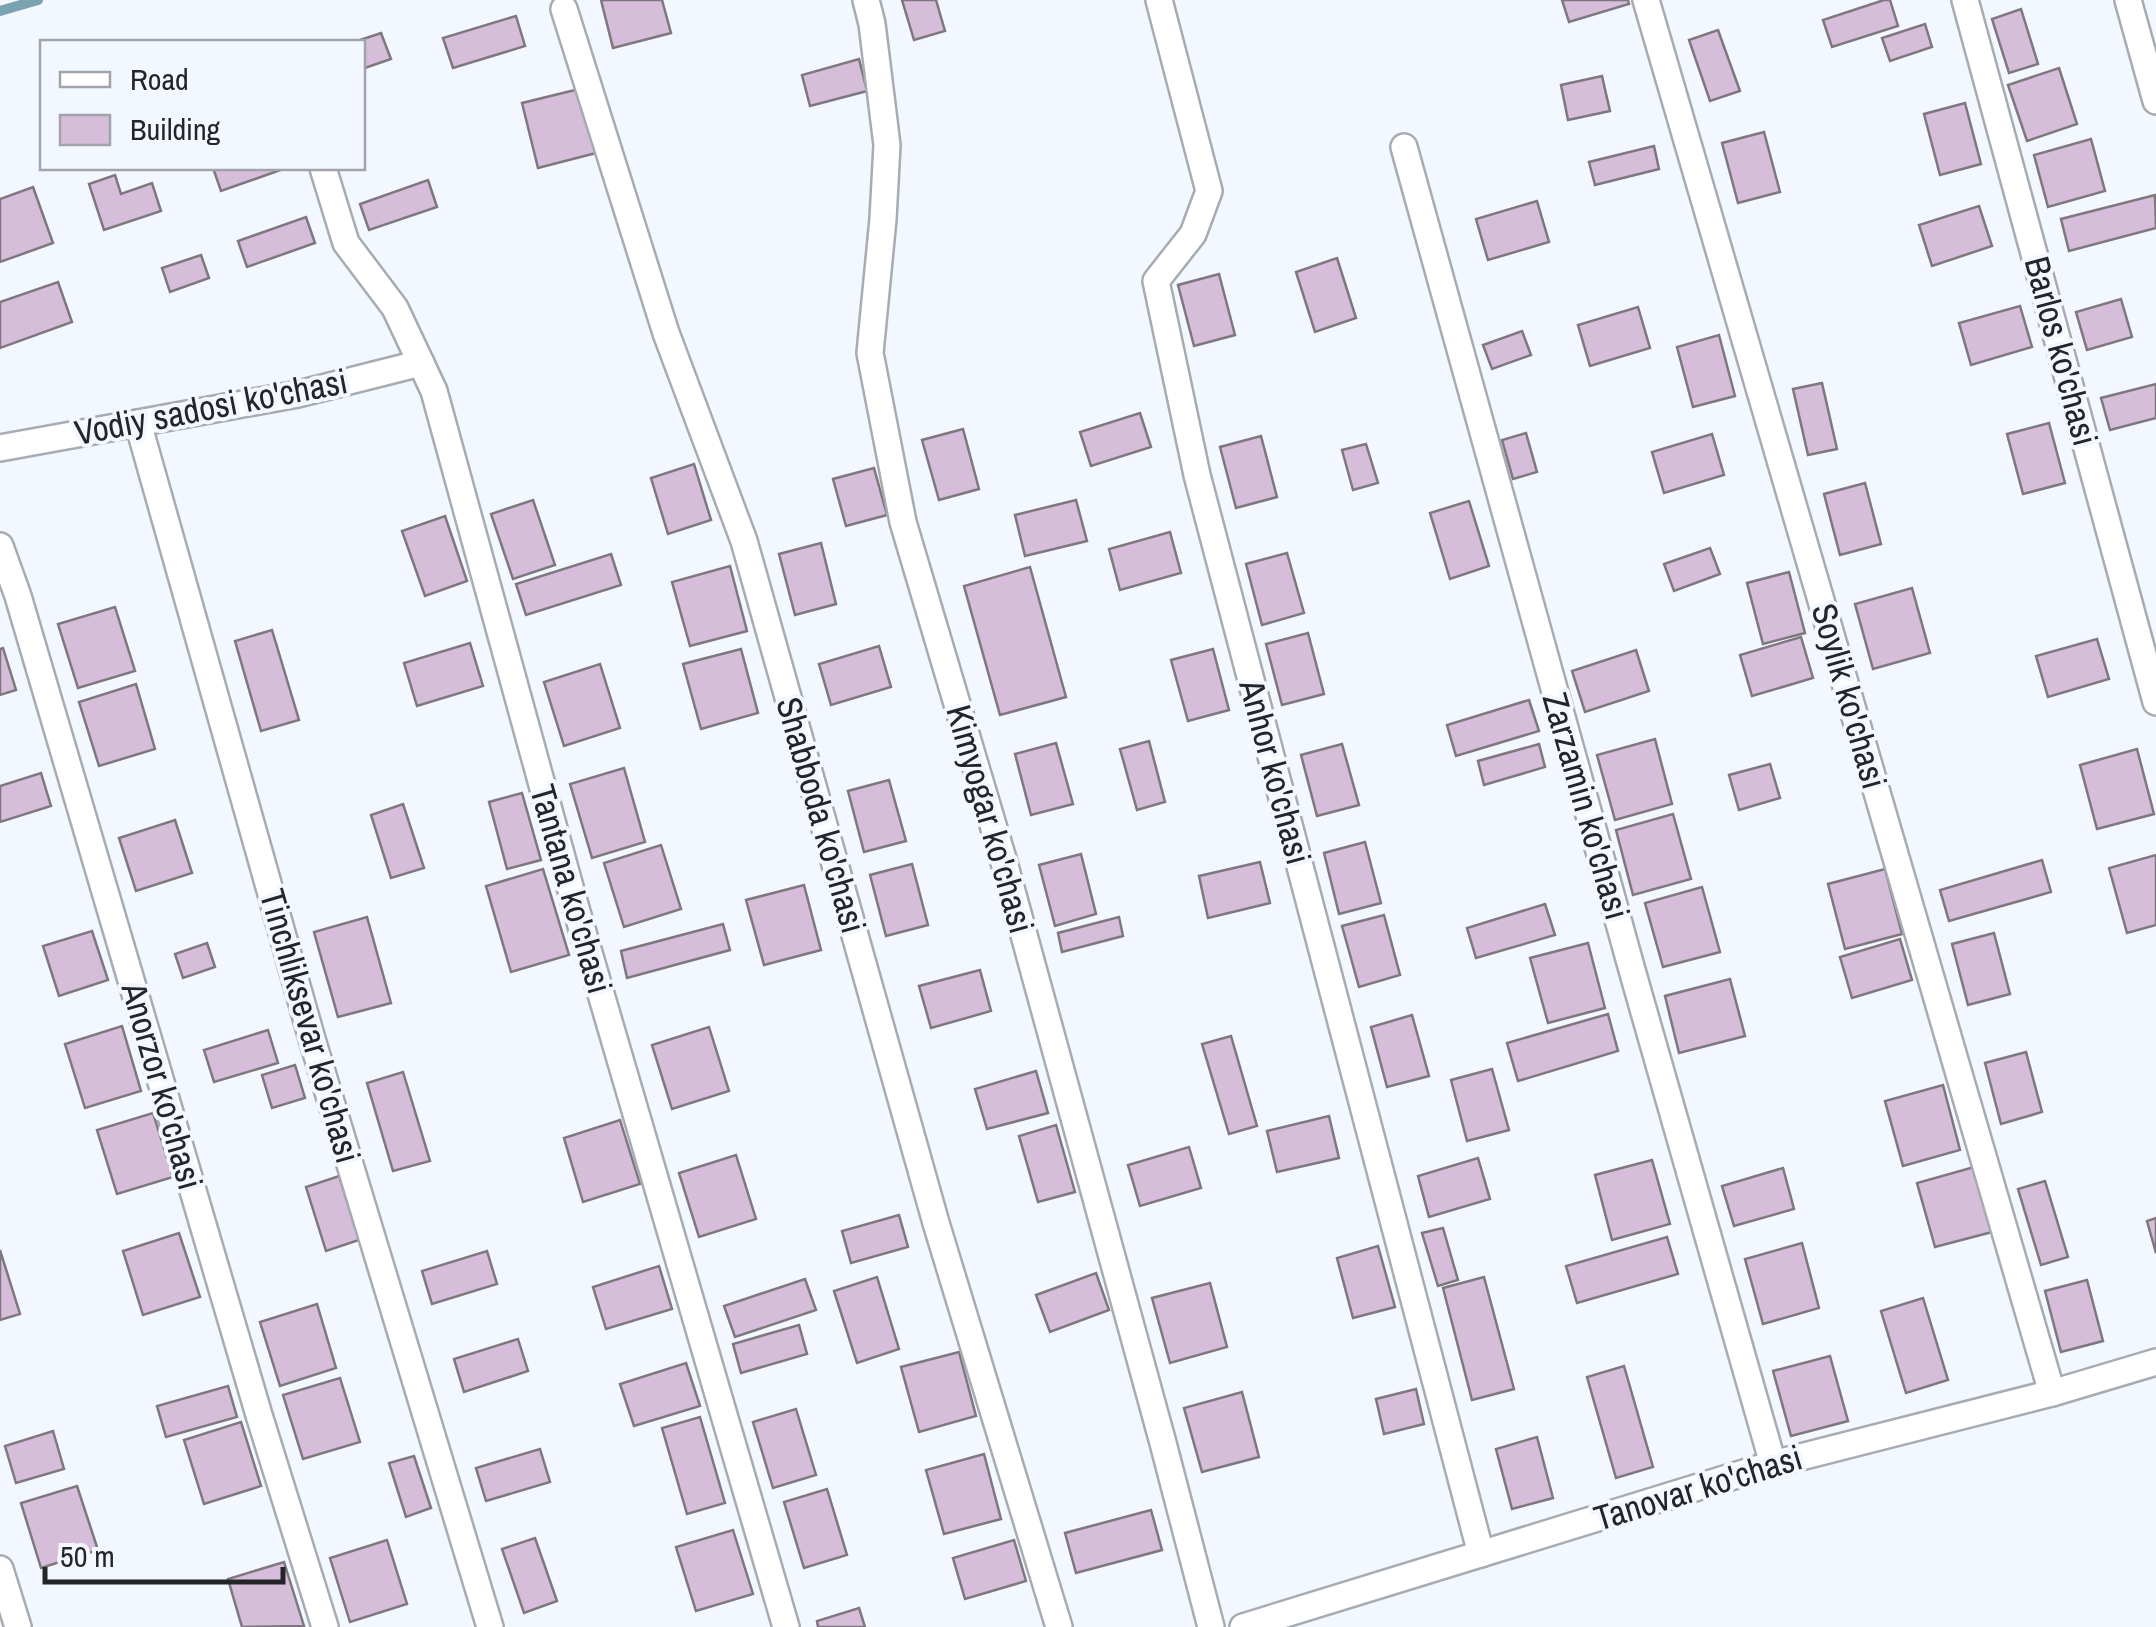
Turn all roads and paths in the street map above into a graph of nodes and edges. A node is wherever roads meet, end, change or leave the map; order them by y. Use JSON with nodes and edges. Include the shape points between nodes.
{"nodes":[{"id":1,"x":866,"y":0,"type":"edge"},
{"id":2,"x":1159,"y":0,"type":"edge"},
{"id":3,"x":1646,"y":0,"type":"edge"},
{"id":4,"x":1965,"y":0,"type":"edge"},
{"id":5,"x":2128,"y":0,"type":"edge"},
{"id":6,"x":564,"y":9,"type":"dead end"},
{"id":7,"x":2156,"y":102,"type":"edge"},
{"id":8,"x":1404,"y":147,"type":"dead end"},
{"id":9,"x":323,"y":170,"type":"edge"},
{"id":10,"x":420,"y":363,"type":"junction"},
{"id":11,"x":138,"y":423,"type":"junction"},
{"id":12,"x":0,"y":448,"type":"edge"},
{"id":13,"x":0,"y":546,"type":"edge"},
{"id":14,"x":2156,"y":702,"type":"edge"},
{"id":15,"x":2156,"y":1362,"type":"edge"},
{"id":16,"x":2052,"y":1392,"type":"junction"},
{"id":17,"x":1773,"y":1464,"type":"junction"},
{"id":18,"x":1481,"y":1554,"type":"junction"},
{"id":19,"x":0,"y":1569,"type":"edge"},
{"id":20,"x":18,"y":1627,"type":"edge"},
{"id":21,"x":325,"y":1627,"type":"edge"},
{"id":22,"x":490,"y":1627,"type":"edge"},
{"id":23,"x":786,"y":1627,"type":"edge"},
{"id":24,"x":1059,"y":1627,"type":"edge"},
{"id":25,"x":1211,"y":1627,"type":"edge"},
{"id":26,"x":1243,"y":1627,"type":"edge"}],
"edges":[{"from":1,"to":25,"type":"street","name":"Kimyogar ko'chasi","via":[[887,145],[870,353],[903,522],[1009,881]]},
{"from":2,"to":18,"type":"street","name":"Anhor ko'chasi","via":[[1209,190],[1194,234],[1156,281],[1197,476]]},
{"from":3,"to":16,"type":"street","name":"Soylik ko'chasi"},
{"from":4,"to":14,"type":"street","name":"Barlos ko'chasi"},
{"from":5,"to":7,"type":"street"},
{"from":6,"to":24,"type":"street","name":"Shabboda ko'chasi","via":[[666,333],[744,541],[936,1223]]},
{"from":8,"to":17,"type":"street","name":"Zarzamin ko'chasi"},
{"from":9,"to":10,"type":"street","name":"Tantana ko'chasi","via":[[346,243],[394,308]]},
{"from":10,"to":11,"type":"street","name":"Vodiy sadosi ko'chasi"},
{"from":10,"to":23,"type":"street","name":"Tantana ko'chasi","via":[[434,391],[575,905]]},
{"from":11,"to":12,"type":"street","name":"Vodiy sadosi ko'chasi"},
{"from":11,"to":22,"type":"street","name":"Tinchliksevar ko'chasi","via":[[312,1039]]},
{"from":13,"to":21,"type":"street","name":"Anorzor ko'chasi"},
{"from":15,"to":16,"type":"street","name":"Tanovar ko'chasi"},
{"from":16,"to":17,"type":"street","name":"Tanovar ko'chasi"},
{"from":17,"to":18,"type":"street","name":"Tanovar ko'chasi"},
{"from":18,"to":26,"type":"street","name":"Tanovar ko'chasi"},
{"from":19,"to":20,"type":"street"}]}
